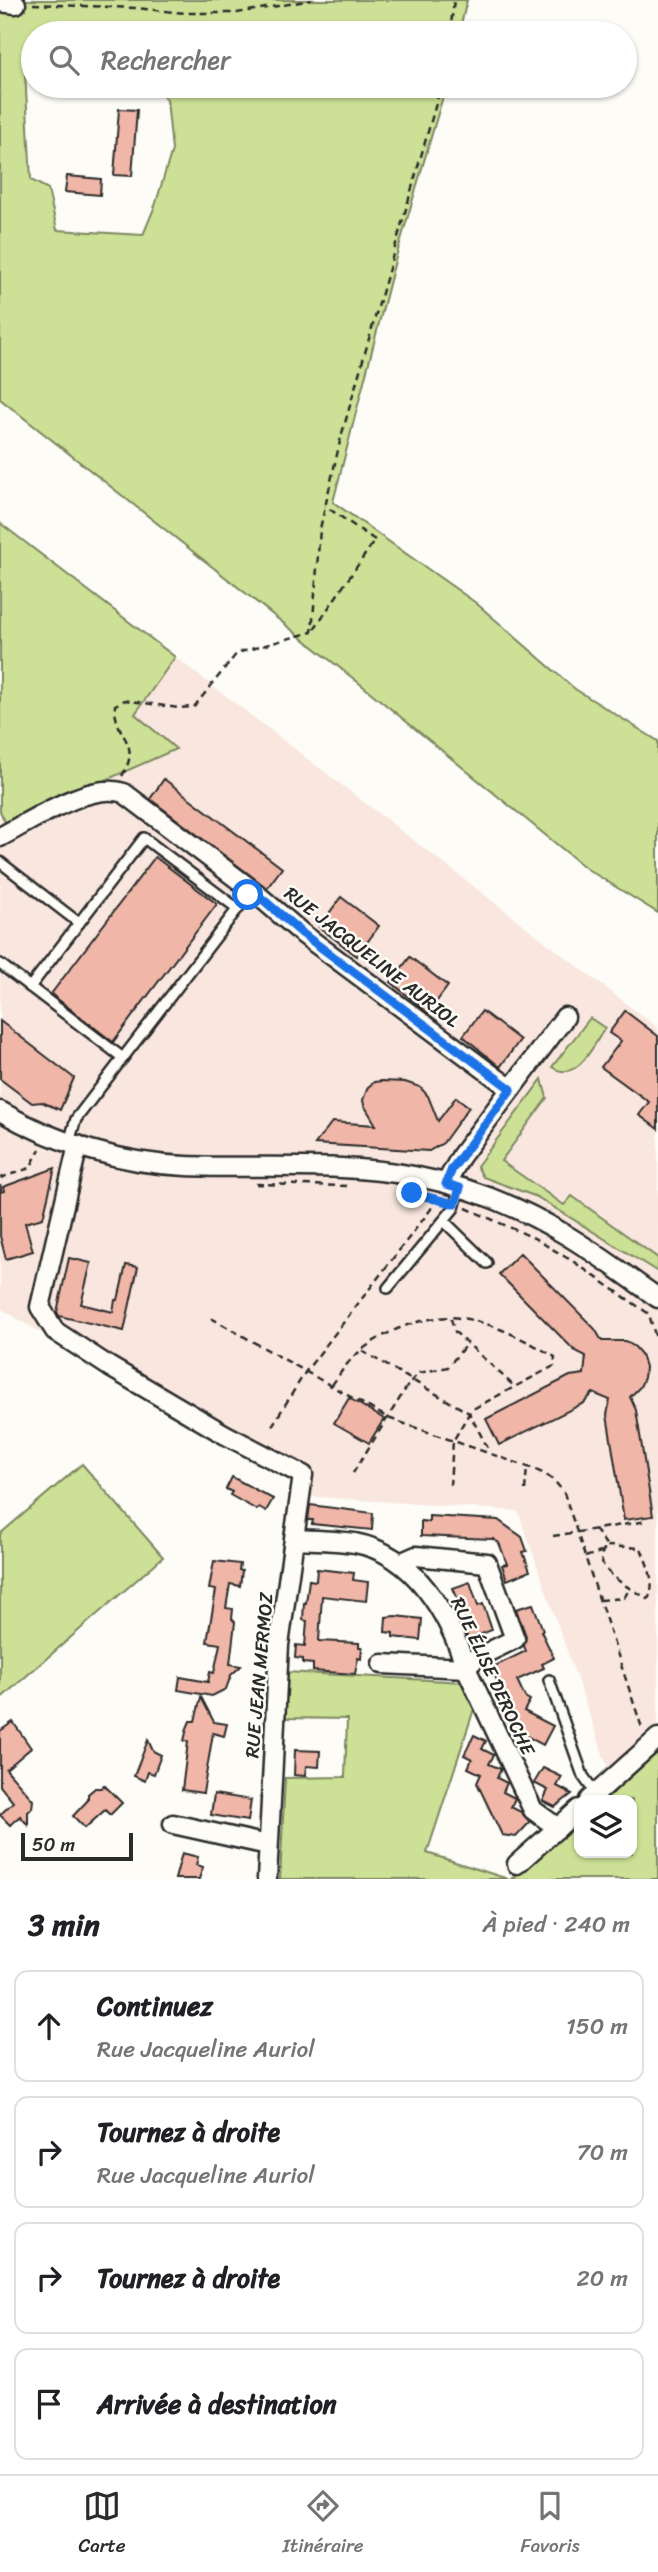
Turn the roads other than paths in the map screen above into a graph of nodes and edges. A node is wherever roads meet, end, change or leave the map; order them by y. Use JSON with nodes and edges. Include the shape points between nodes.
{"nodes":[{"id":1,"x":0,"y":837,"type":"edge"},
{"id":2,"x":0,"y":862,"type":"edge"},
{"id":3,"x":252,"y":890,"type":"junction"},
{"id":4,"x":238,"y":909,"type":"junction"},
{"id":5,"x":79,"y":923,"type":"junction"},
{"id":6,"x":0,"y":964,"type":"edge"},
{"id":7,"x":30,"y":987,"type":"junction"},
{"id":8,"x":565,"y":1017,"type":"dead end"},
{"id":9,"x":123,"y":1058,"type":"junction"},
{"id":10,"x":511,"y":1089,"type":"junction"},
{"id":11,"x":0,"y":1111,"type":"edge"},
{"id":12,"x":74,"y":1143,"type":"junction"},
{"id":13,"x":453,"y":1192,"type":"junction"},
{"id":14,"x":444,"y":1221,"type":"junction"},
{"id":15,"x":487,"y":1263,"type":"dead end"},
{"id":16,"x":387,"y":1288,"type":"dead end"},
{"id":17,"x":658,"y":1298,"type":"edge"},
{"id":18,"x":295,"y":1539,"type":"junction"},
{"id":19,"x":400,"y":1563,"type":"junction"},
{"id":20,"x":382,"y":1664,"type":"dead end"},
{"id":21,"x":466,"y":1668,"type":"junction"},
{"id":22,"x":549,"y":1681,"type":"dead end"},
{"id":23,"x":653,"y":1743,"type":"edge"},
{"id":24,"x":591,"y":1795,"type":"edge"},
{"id":25,"x":594,"y":1795,"type":"edge"},
{"id":26,"x":574,"y":1814,"type":"edge"},
{"id":27,"x":173,"y":1824,"type":"dead end"},
{"id":28,"x":558,"y":1828,"type":"junction"},
{"id":29,"x":268,"y":1845,"type":"junction"},
{"id":30,"x":517,"y":1864,"type":"dead end"},
{"id":31,"x":267,"y":1879,"type":"edge"}],
"edges":[{"from":1,"to":3,"type":"street","name":"RUE JACQUELINE AURIOL","via":[[87,793],[114,789]]},
{"from":2,"to":5,"type":"lane"},
{"from":3,"to":4,"type":"lane"},
{"from":3,"to":10,"type":"street","name":"RUE JACQUELINE AURIOL","via":[[303,934]]},
{"from":4,"to":5,"type":"lane","via":[[144,838]]},
{"from":4,"to":9,"type":"lane"},
{"from":5,"to":7,"type":"lane"},
{"from":6,"to":7,"type":"lane"},
{"from":7,"to":9,"type":"lane"},
{"from":8,"to":10,"type":"street"},
{"from":9,"to":12,"type":"lane","via":[[76,1119]]},
{"from":10,"to":13,"type":"street","via":[[461,1156]]},
{"from":11,"to":12,"type":"street"},
{"from":12,"to":13,"type":"street","via":[[167,1164],[376,1170]]},
{"from":12,"to":18,"type":"street","name":"RUE JEAN MERMOZ","via":[[40,1307],[55,1331],[110,1367],[303,1475]]},
{"from":13,"to":14,"type":"lane"},
{"from":13,"to":17,"type":"street","via":[[516,1209],[566,1235]]},
{"from":14,"to":15,"type":"lane"},
{"from":14,"to":16,"type":"lane"},
{"from":18,"to":19,"type":"street","name":"RUE ÉLISE DEROCHE","via":[[356,1543]]},
{"from":18,"to":29,"type":"street","name":"RUE JEAN MERMOZ","via":[[279,1645]]},
{"from":19,"to":21,"type":"street","name":"RUE ÉLISE DEROCHE","via":[[439,1606]]},
{"from":19,"to":21,"type":"street","via":[[416,1556],[487,1563],[515,1639],[476,1658]]},
{"from":20,"to":21,"type":"street"},
{"from":21,"to":28,"type":"street","name":"RUE ÉLISE DEROCHE","via":[[533,1810]]},
{"from":22,"to":24,"type":"lane"},
{"from":23,"to":25,"type":"street"},
{"from":26,"to":28,"type":"street"},
{"from":27,"to":29,"type":"street"},
{"from":28,"to":30,"type":"street"},
{"from":29,"to":31,"type":"street","name":"RUE JEAN MERMOZ"}]}
